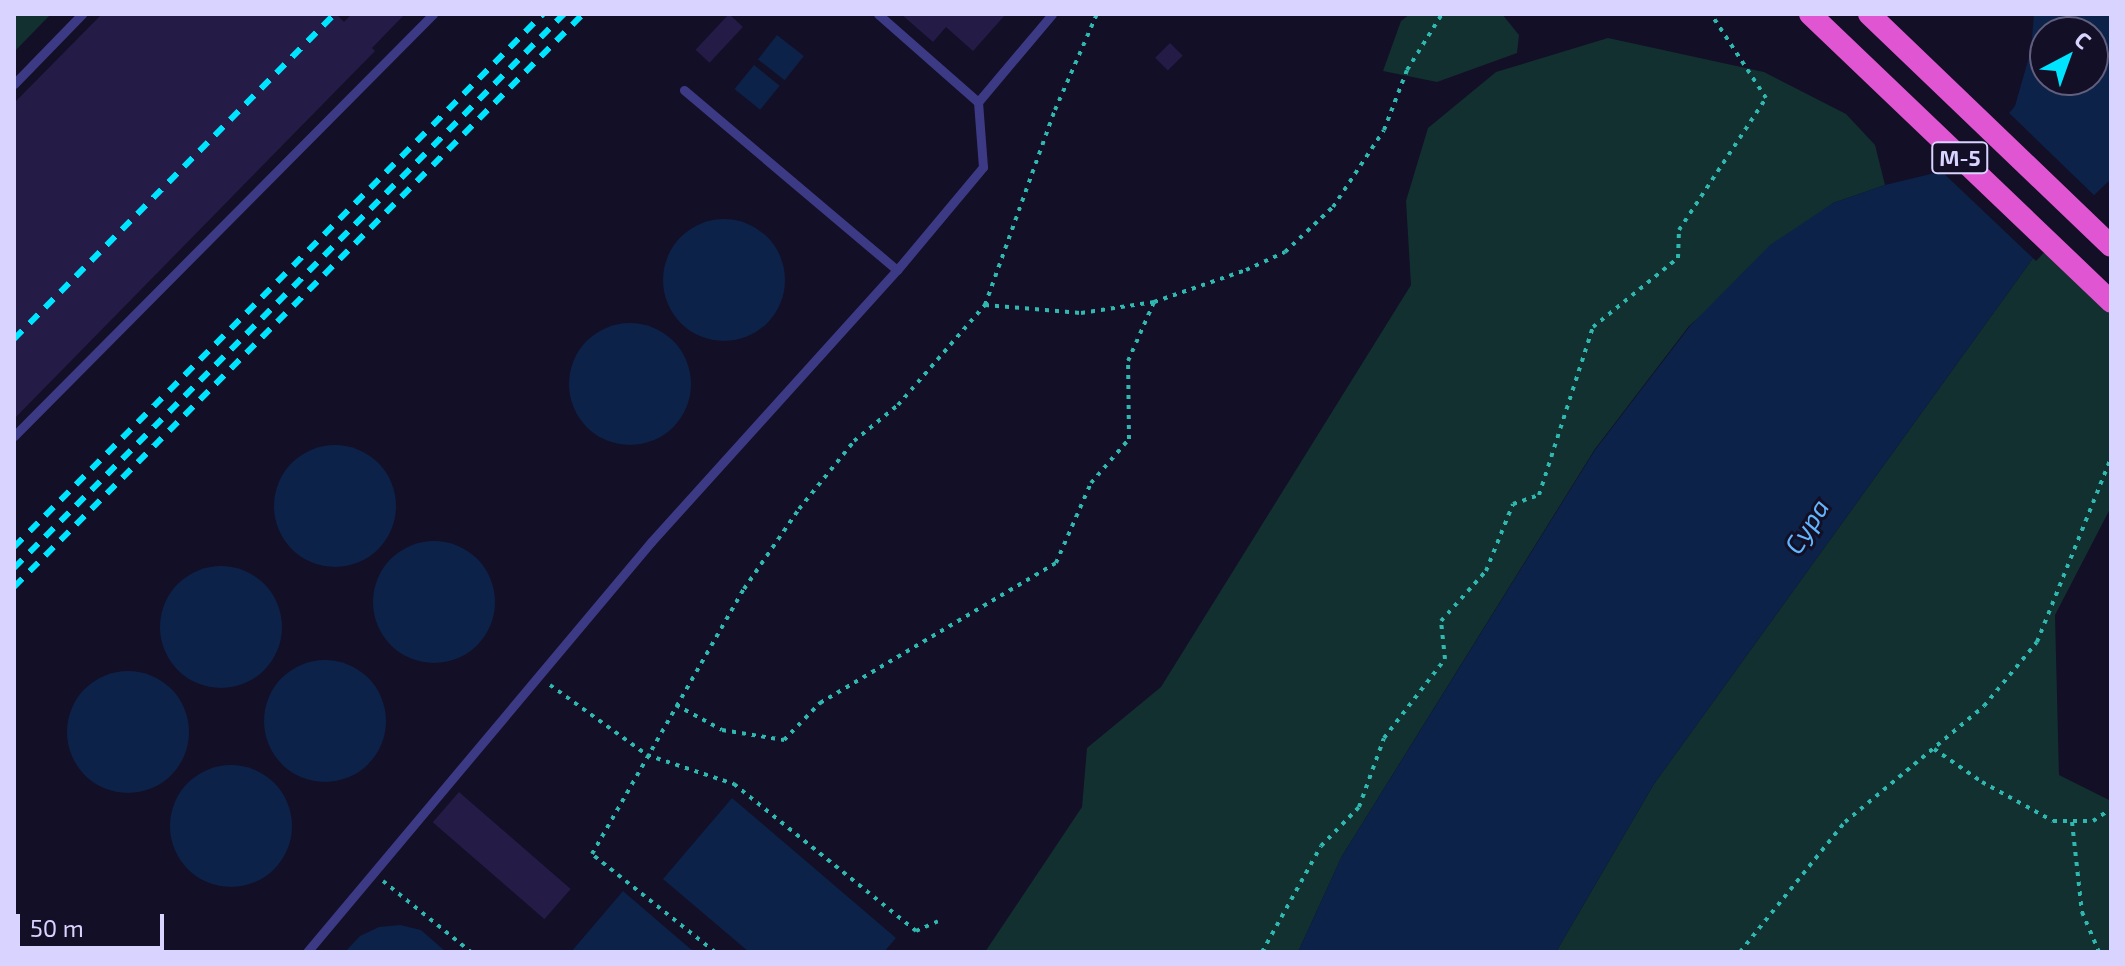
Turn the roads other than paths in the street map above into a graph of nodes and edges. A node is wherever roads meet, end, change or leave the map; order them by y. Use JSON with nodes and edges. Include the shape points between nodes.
{"nodes":[{"id":1,"x":82,"y":14,"type":"edge"},
{"id":2,"x":433,"y":14,"type":"edge"},
{"id":3,"x":878,"y":14,"type":"edge"},
{"id":4,"x":1052,"y":14,"type":"edge"},
{"id":5,"x":1810,"y":14,"type":"edge"},
{"id":6,"x":1869,"y":14,"type":"edge"},
{"id":7,"x":14,"y":84,"type":"edge"},
{"id":8,"x":684,"y":90,"type":"dead end"},
{"id":9,"x":978,"y":102,"type":"junction"},
{"id":10,"x":2111,"y":246,"type":"edge"},
{"id":11,"x":897,"y":270,"type":"junction"},
{"id":12,"x":2111,"y":302,"type":"edge"},
{"id":13,"x":14,"y":436,"type":"edge"},
{"id":14,"x":307,"y":952,"type":"edge"}],
"edges":[{"from":1,"to":7,"type":"lane"},
{"from":2,"to":13,"type":"lane"},
{"from":3,"to":9,"type":"lane"},
{"from":4,"to":9,"type":"lane"},
{"from":5,"to":12,"type":"highway","number":"М-5"},
{"from":6,"to":10,"type":"highway","number":"М-5"},
{"from":8,"to":11,"type":"lane"},
{"from":9,"to":11,"type":"lane","via":[[983,167]]},
{"from":11,"to":14,"type":"lane","via":[[651,542]]}]}
